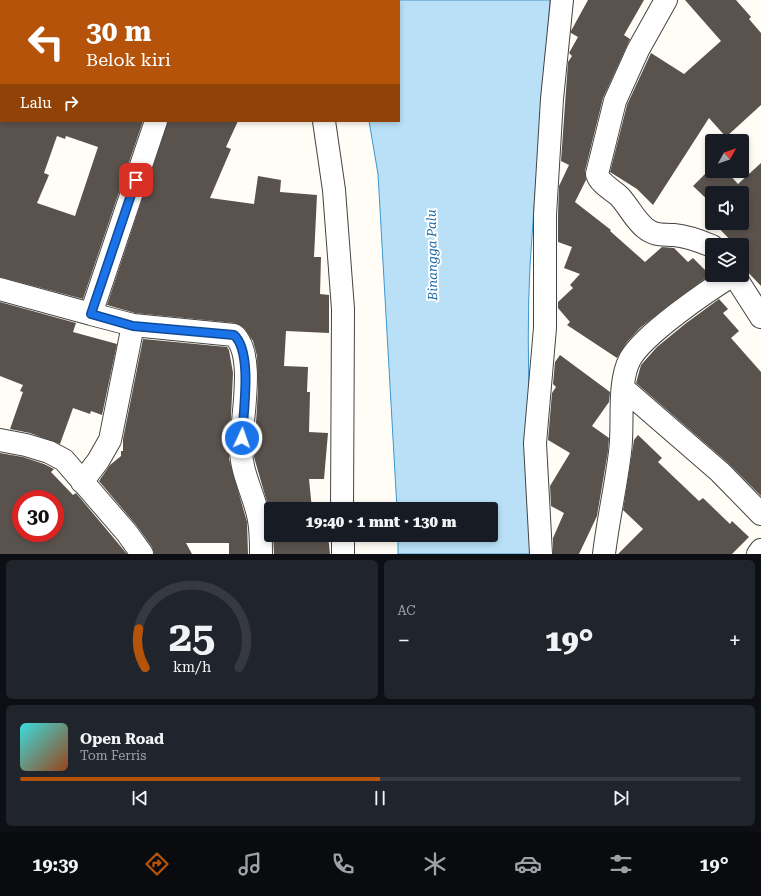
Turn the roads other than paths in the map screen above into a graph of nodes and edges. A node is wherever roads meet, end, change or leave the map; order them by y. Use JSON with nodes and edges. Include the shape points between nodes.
{"nodes":[{"id":1,"x":562,"y":0,"type":"edge"},
{"id":2,"x":666,"y":0,"type":"edge"},
{"id":3,"x":156,"y":122,"type":"edge"},
{"id":4,"x":324,"y":122,"type":"edge"},
{"id":5,"x":705,"y":244,"type":"edge"},
{"id":6,"x":723,"y":282,"type":"edge"},
{"id":7,"x":738,"y":282,"type":"edge"},
{"id":8,"x":0,"y":289,"type":"edge"},
{"id":9,"x":91,"y":314,"type":"junction"},
{"id":10,"x":761,"y":317,"type":"edge"},
{"id":11,"x":133,"y":326,"type":"junction"},
{"id":12,"x":623,"y":388,"type":"junction"},
{"id":13,"x":0,"y":440,"type":"edge"},
{"id":14,"x":82,"y":482,"type":"junction"},
{"id":15,"x":342,"y":502,"type":"edge"},
{"id":16,"x":761,"y":514,"type":"edge"},
{"id":17,"x":343,"y":542,"type":"edge"},
{"id":18,"x":761,"y":550,"type":"edge"},
{"id":19,"x":142,"y":554,"type":"edge"},
{"id":20,"x":262,"y":554,"type":"edge"},
{"id":21,"x":343,"y":554,"type":"edge"},
{"id":22,"x":541,"y":554,"type":"edge"},
{"id":23,"x":604,"y":554,"type":"edge"},
{"id":24,"x":758,"y":554,"type":"edge"}],
"edges":[{"from":1,"to":22,"type":"street","via":[[552,99],[545,215],[545,328],[535,443]]},
{"from":2,"to":5,"type":"street","via":[[638,50],[615,101],[597,174],[650,231],[658,235],[674,235]]},
{"from":3,"to":9,"type":"street"},
{"from":4,"to":15,"type":"street","via":[[334,190],[343,309]]},
{"from":6,"to":12,"type":"street","via":[[646,339],[630,359]]},
{"from":7,"to":10,"type":"street"},
{"from":8,"to":9,"type":"street"},
{"from":9,"to":11,"type":"street"},
{"from":11,"to":14,"type":"street","via":[[110,440]]},
{"from":11,"to":20,"type":"street","via":[[234,335],[239,340],[245,369],[241,450],[244,473],[259,519]]},
{"from":12,"to":16,"type":"street","via":[[720,472]]},
{"from":12,"to":23,"type":"street","via":[[620,451]]},
{"from":13,"to":14,"type":"street","via":[[49,452],[64,460]]},
{"from":14,"to":19,"type":"street"},
{"from":17,"to":21,"type":"street"},
{"from":18,"to":24,"type":"street"}]}
